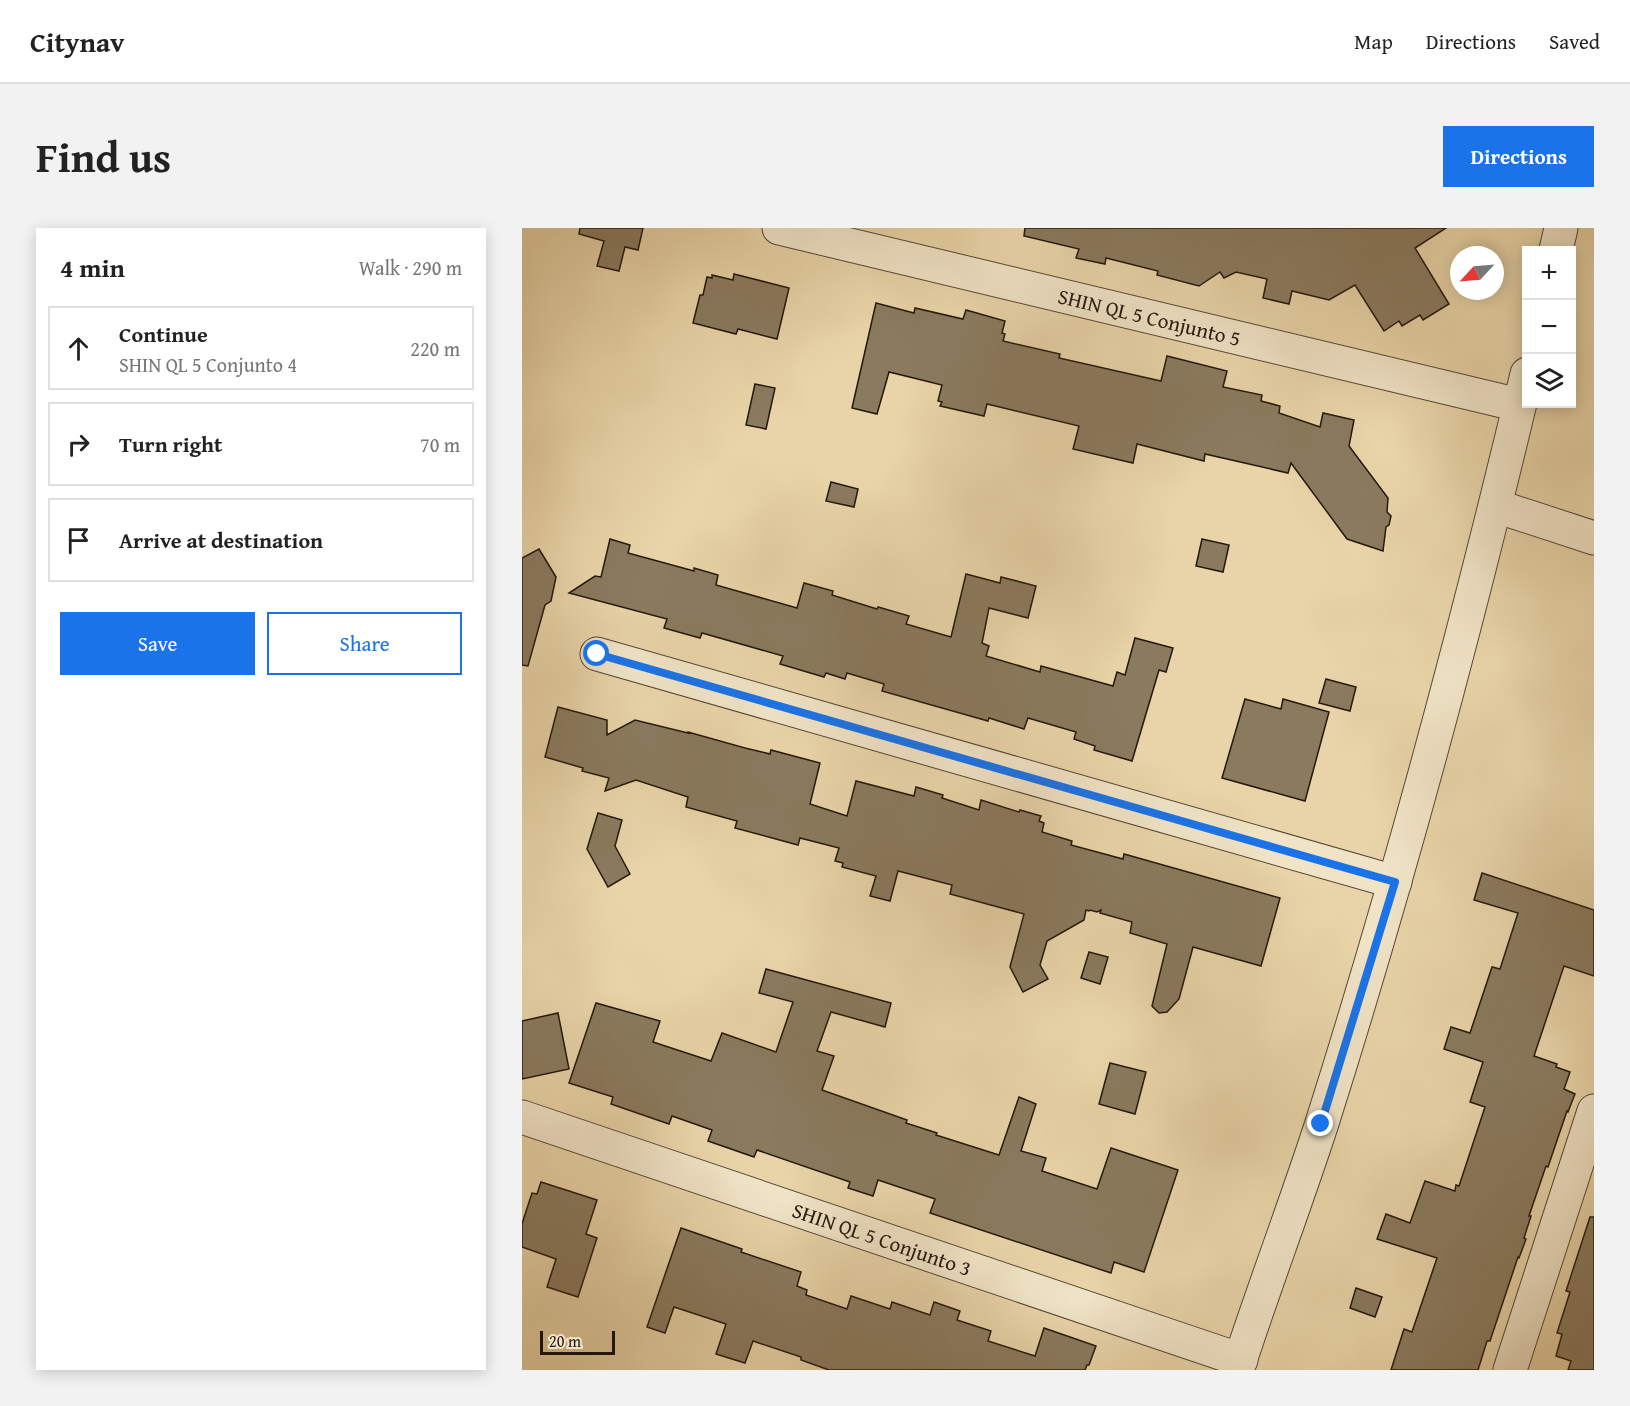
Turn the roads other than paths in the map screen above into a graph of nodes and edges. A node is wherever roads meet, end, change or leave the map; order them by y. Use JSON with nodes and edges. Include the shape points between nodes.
{"nodes":[{"id":1,"x":779,"y":228,"type":"edge"},
{"id":2,"x":1561,"y":228,"type":"edge"},
{"id":3,"x":1557,"y":246,"type":"edge"},
{"id":4,"x":1522,"y":389,"type":"edge"},
{"id":5,"x":1522,"y":393,"type":"edge"},
{"id":6,"x":1496,"y":506,"type":"junction"},
{"id":7,"x":1594,"y":538,"type":"edge"},
{"id":8,"x":597,"y":654,"type":"dead end"},
{"id":9,"x":1395,"y":882,"type":"junction"},
{"id":10,"x":1594,"y":1111,"type":"edge"},
{"id":11,"x":522,"y":1117,"type":"edge"},
{"id":12,"x":1239,"y":1365,"type":"edge"},
{"id":13,"x":1510,"y":1370,"type":"edge"}],
"edges":[{"from":1,"to":4,"type":"street","name":"SHIN QL 5 Conjunto 5"},
{"from":2,"to":3,"type":"street"},
{"from":5,"to":6,"type":"street"},
{"from":6,"to":7,"type":"street"},
{"from":6,"to":9,"type":"street"},
{"from":8,"to":9,"type":"street"},
{"from":9,"to":12,"type":"street","via":[[1321,1124]]},
{"from":10,"to":13,"type":"street"},
{"from":11,"to":12,"type":"street","name":"SHIN QL 5 Conjunto 3"}]}
